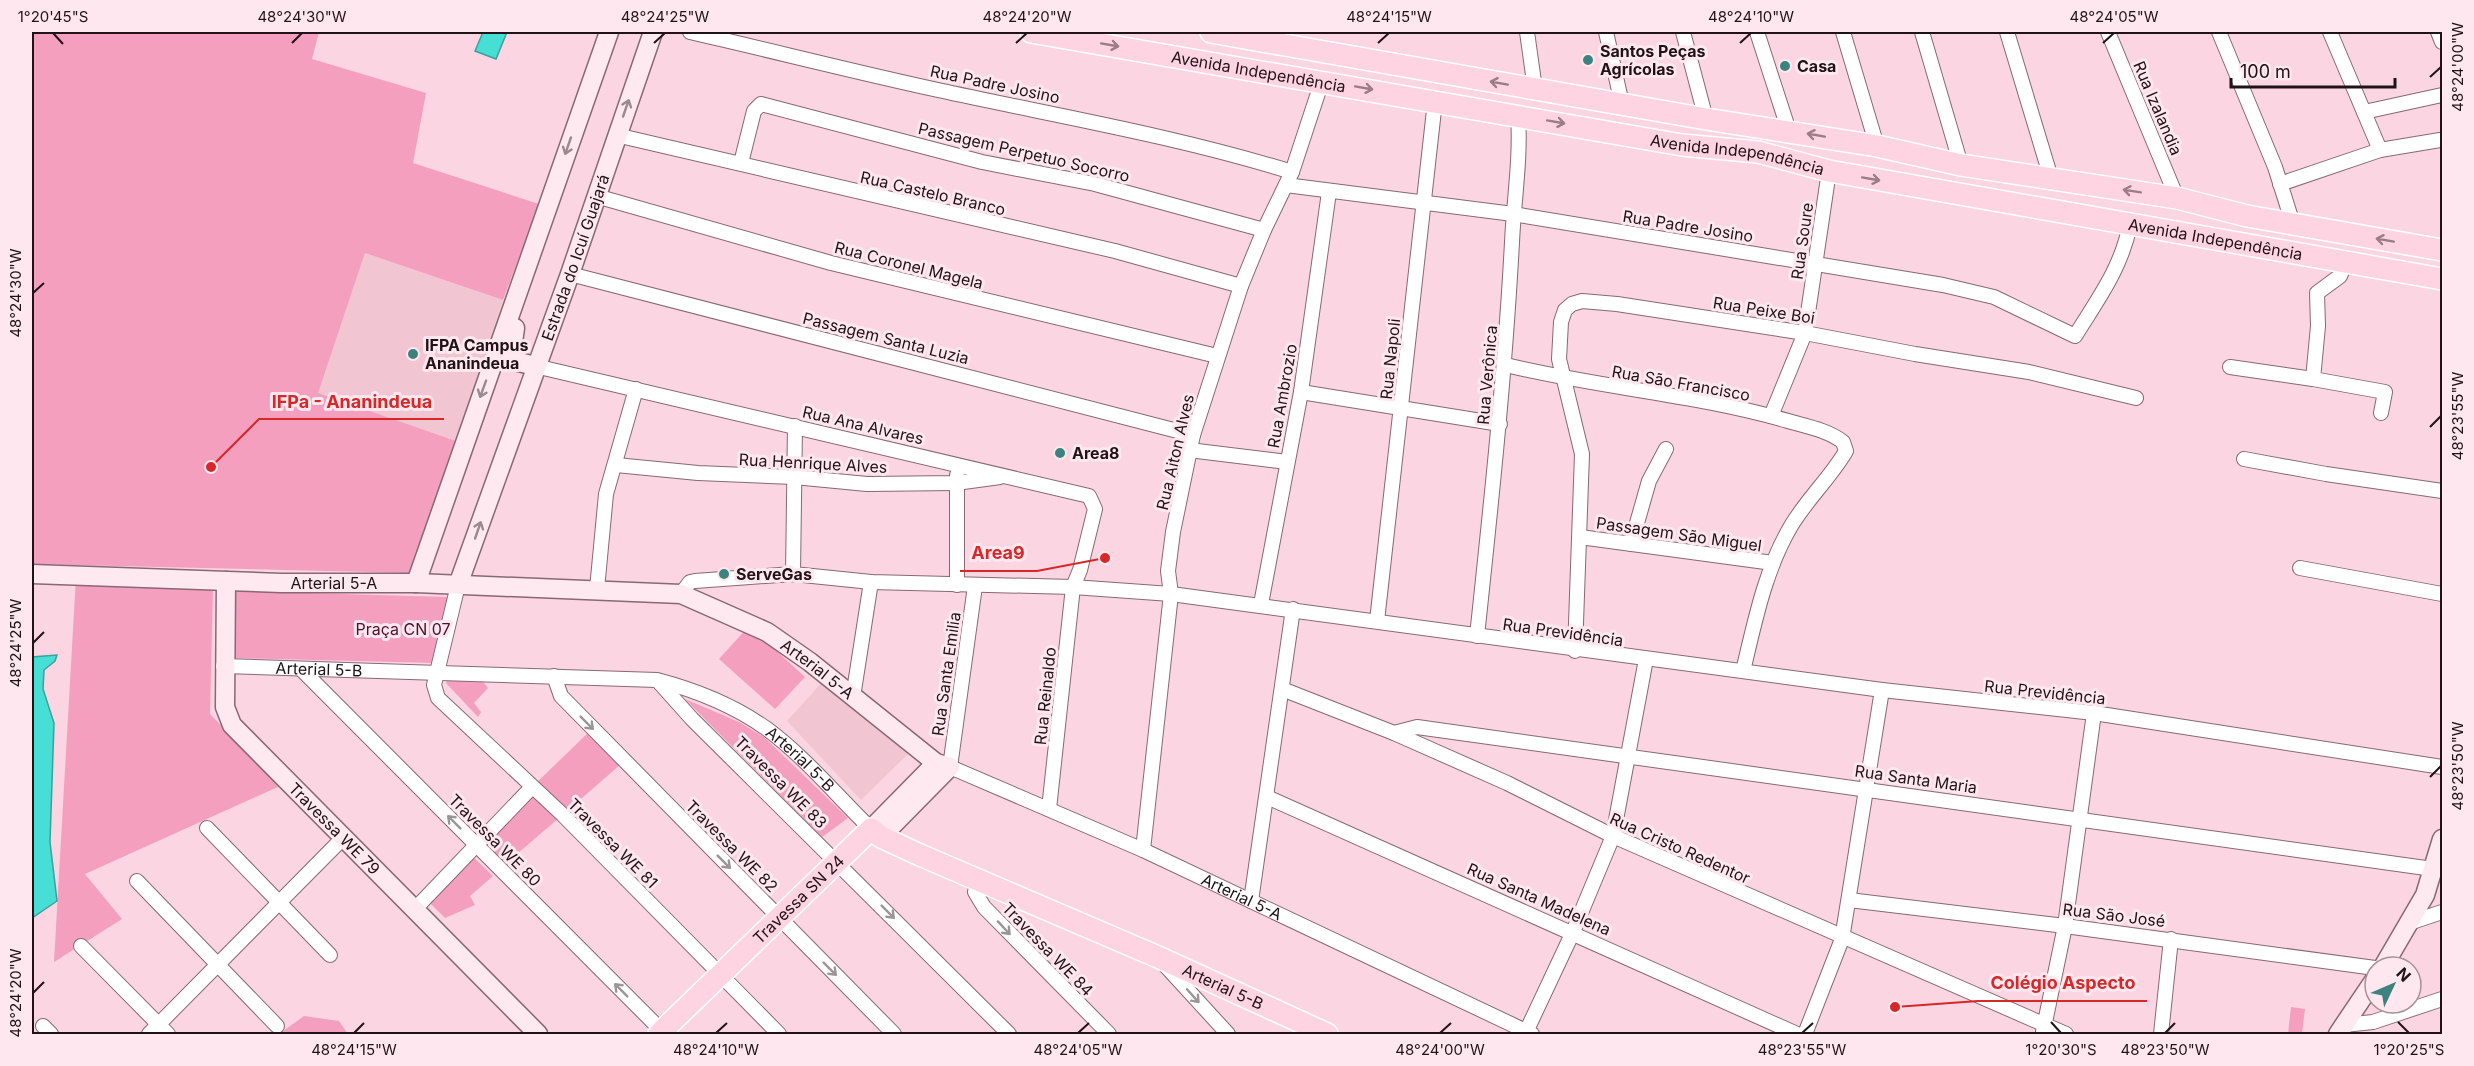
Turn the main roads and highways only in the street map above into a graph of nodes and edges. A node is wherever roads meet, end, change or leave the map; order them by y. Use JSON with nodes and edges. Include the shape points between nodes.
{"nodes":[{"id":1,"x":609,"y":32,"type":"edge"},
{"id":2,"x":652,"y":32,"type":"edge"},
{"id":3,"x":1031,"y":32,"type":"edge"},
{"id":4,"x":1211,"y":32,"type":"edge"},
{"id":5,"x":1275,"y":37,"type":"edge"},
{"id":6,"x":2247,"y":216,"type":"junction"},
{"id":7,"x":2243,"y":244,"type":"junction"},
{"id":8,"x":2442,"y":250,"type":"edge"},
{"id":9,"x":2442,"y":279,"type":"edge"},
{"id":10,"x":507,"y":321,"type":"junction"},
{"id":11,"x":535,"y":366,"type":"junction"},
{"id":12,"x":32,"y":574,"type":"edge"},
{"id":13,"x":226,"y":581,"type":"junction"},
{"id":14,"x":416,"y":583,"type":"junction"},
{"id":15,"x":458,"y":585,"type":"junction"},
{"id":16,"x":943,"y":765,"type":"joint"},
{"id":17,"x":876,"y":833,"type":"junction"},
{"id":18,"x":2442,"y":839,"type":"edge"},
{"id":19,"x":2390,"y":955,"type":"edge"},
{"id":20,"x":2363,"y":997,"type":"edge"},
{"id":21,"x":2341,"y":1030,"type":"edge"},
{"id":22,"x":666,"y":1034,"type":"edge"},
{"id":23,"x":538,"y":1035,"type":"edge"},
{"id":24,"x":1327,"y":1035,"type":"edge"}],
"edges":[{"from":1,"to":10,"type":"main road","one_way":true},
{"from":11,"to":2,"type":"main road","name":"Estrada do Icuí Guajará","one_way":true},
{"from":3,"to":7,"type":"main road","name":"Avenida Independência","one_way":true,"via":[[1682,145],[1758,152],[1829,171]]},
{"from":4,"to":5,"type":"main road","name":"Avenida Independência"},
{"from":6,"to":5,"type":"main road","name":"Avenida Independência","one_way":true,"via":[[2177,198],[1960,165],[1877,146],[1535,89]]},
{"from":6,"to":7,"type":"main road"},
{"from":8,"to":6,"type":"main road","name":"Avenida Independência","one_way":true},
{"from":7,"to":9,"type":"main road","name":"Avenida Independência"},
{"from":10,"to":11,"type":"main road","via":[[517,330],[511,357]]},
{"from":10,"to":14,"type":"main road","one_way":true},
{"from":15,"to":11,"type":"main road","name":"Estrada do Icuí Guajará","one_way":true},
{"from":12,"to":13,"type":"main road","name":"Arterial 5-A"},
{"from":13,"to":14,"type":"main road","name":"Arterial 5-A"},
{"from":13,"to":23,"type":"main road","name":"Travessa WE 79","via":[[225,712],[232,725]]},
{"from":14,"to":15,"type":"main road","name":"Arterial 5-A"},
{"from":15,"to":16,"type":"main road","name":"Arterial 5-A","via":[[681,594],[767,632]]},
{"from":16,"to":17,"type":"main road","name":"Travessa SN 24"},
{"from":17,"to":22,"type":"main road","name":"Travessa SN 24","via":[[726,981]]},
{"from":17,"to":24,"type":"main road","name":"Arterial 5-B"},
{"from":18,"to":19,"type":"main road","via":[[2425,895]]},
{"from":20,"to":21,"type":"main road"}]}
